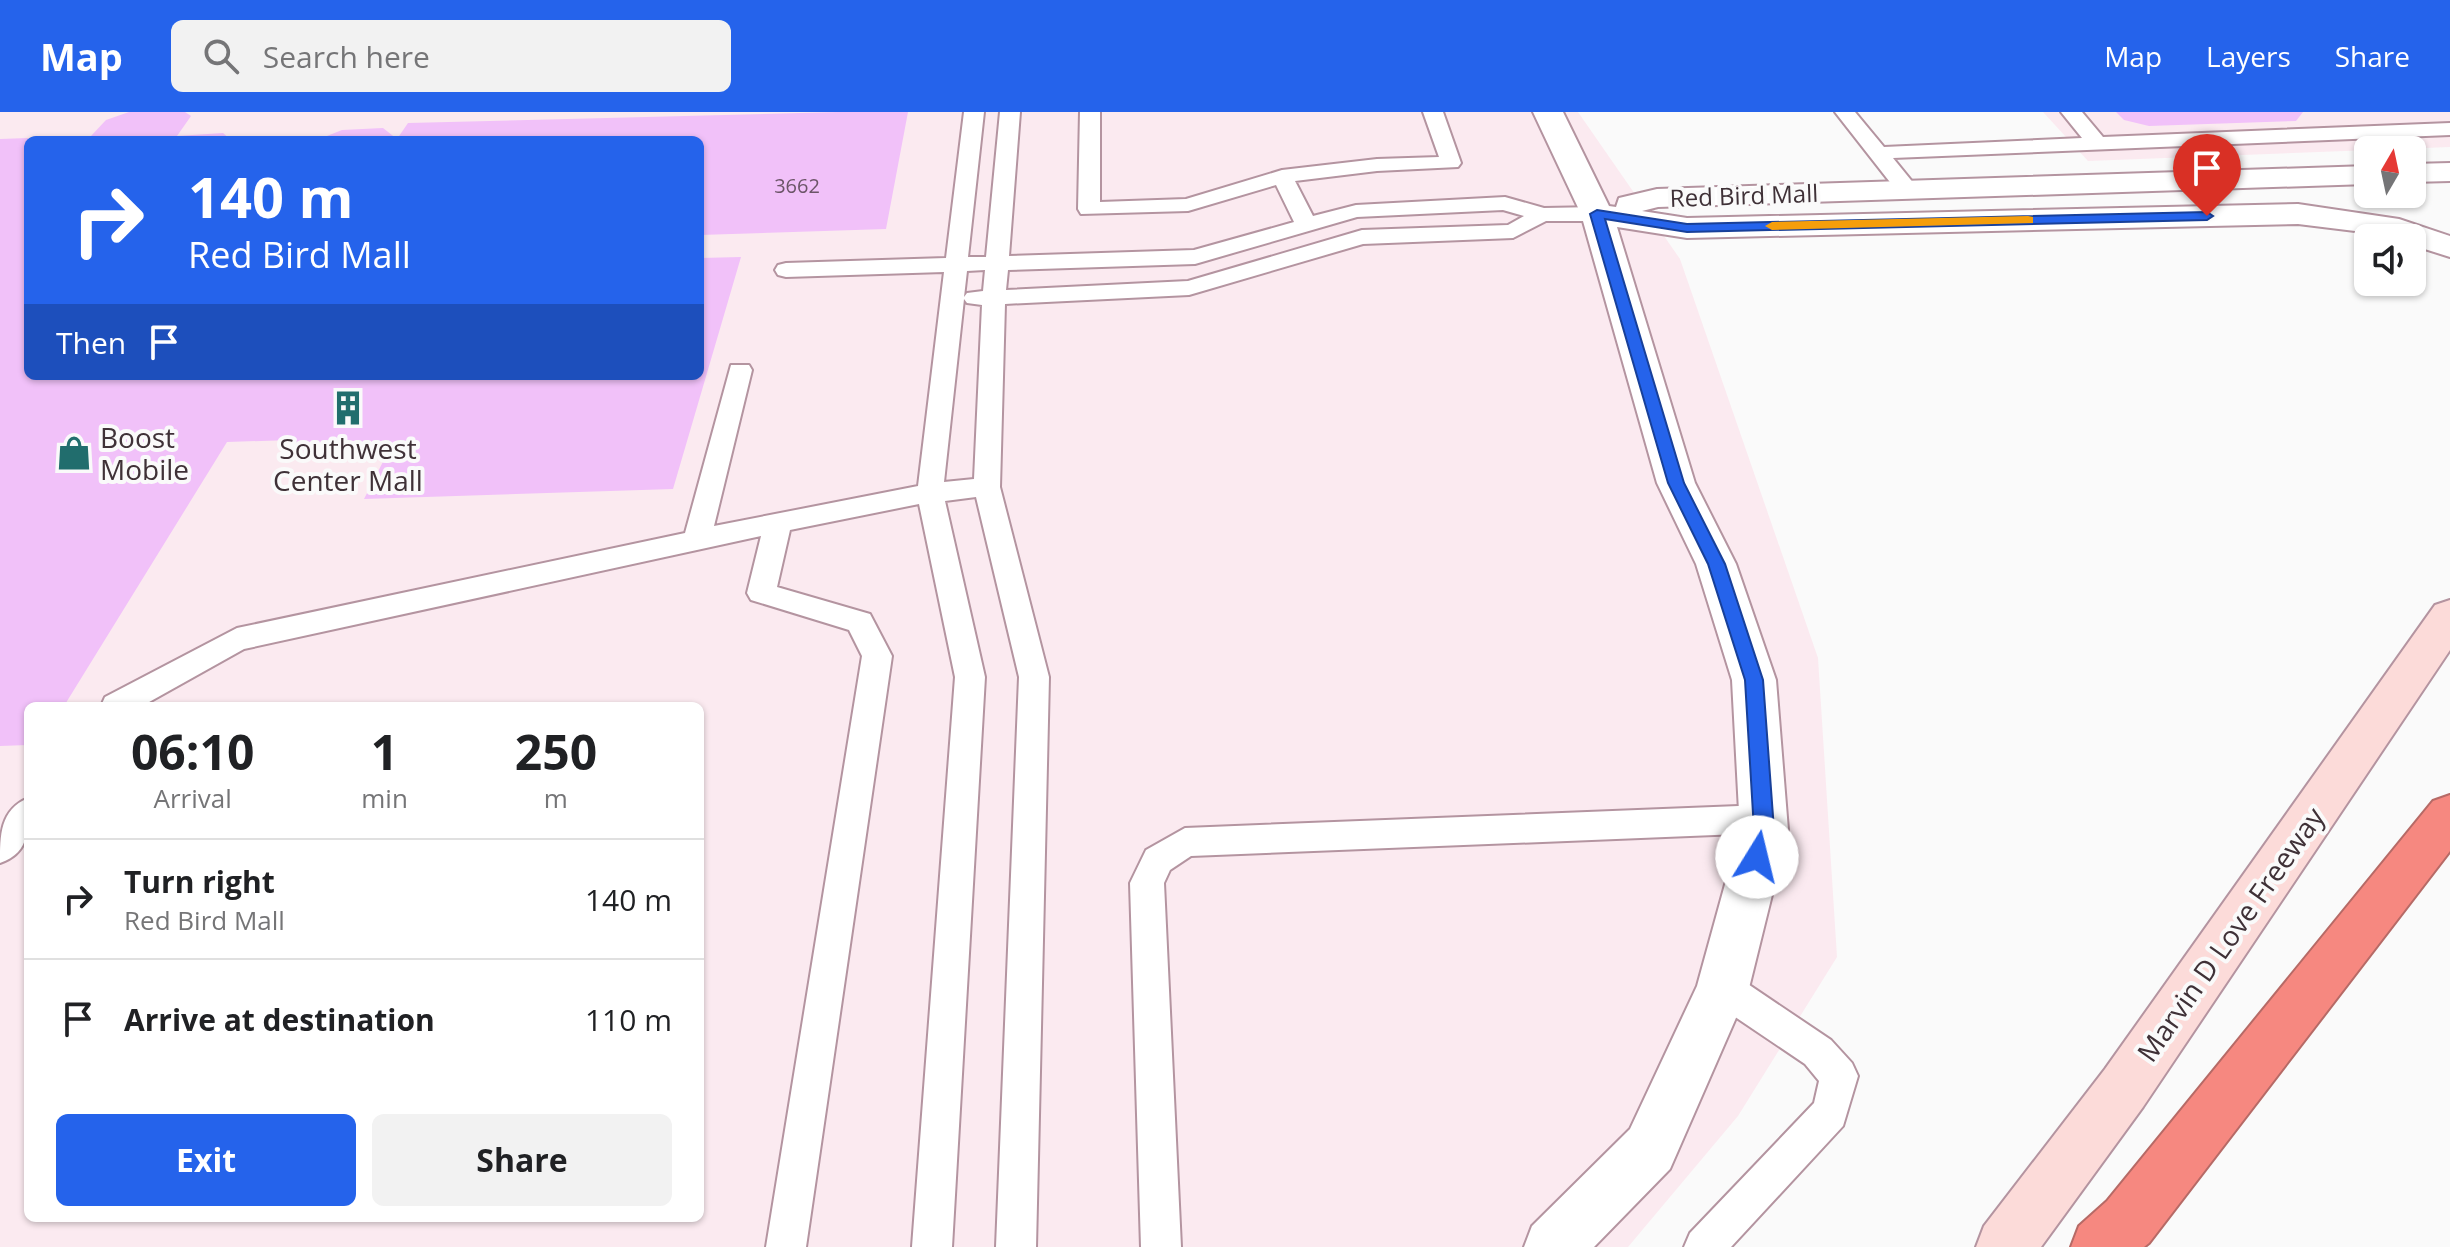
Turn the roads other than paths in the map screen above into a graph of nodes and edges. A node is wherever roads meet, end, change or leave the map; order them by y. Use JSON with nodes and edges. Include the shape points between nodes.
{"nodes":[{"id":1,"x":974,"y":112,"type":"edge"},
{"id":2,"x":1010,"y":112,"type":"edge"},
{"id":3,"x":1090,"y":112,"type":"edge"},
{"id":4,"x":1433,"y":112,"type":"edge"},
{"id":5,"x":1548,"y":112,"type":"edge"},
{"id":6,"x":1845,"y":112,"type":"edge"},
{"id":7,"x":2071,"y":112,"type":"edge"},
{"id":8,"x":2450,"y":129,"type":"edge"},
{"id":9,"x":2098,"y":143,"type":"junction"},
{"id":10,"x":1878,"y":153,"type":"junction"},
{"id":11,"x":2450,"y":172,"type":"edge"},
{"id":12,"x":2426,"y":173,"type":"edge"},
{"id":13,"x":2354,"y":175,"type":"edge"},
{"id":14,"x":1282,"y":176,"type":"junction"},
{"id":15,"x":1908,"y":190,"type":"junction"},
{"id":16,"x":1597,"y":214,"type":"junction"},
{"id":17,"x":1542,"y":215,"type":"junction"},
{"id":18,"x":1306,"y":224,"type":"junction"},
{"id":19,"x":2450,"y":247,"type":"edge"},
{"id":20,"x":997,"y":264,"type":"junction"},
{"id":21,"x":956,"y":267,"type":"junction"},
{"id":22,"x":786,"y":270,"type":"dead end"},
{"id":23,"x":994,"y":298,"type":"junction"},
{"id":24,"x":951,"y":299,"type":"junction"},
{"id":25,"x":740,"y":370,"type":"dead end"},
{"id":26,"x":987,"y":487,"type":"junction"},
{"id":27,"x":930,"y":493,"type":"junction"},
{"id":28,"x":777,"y":526,"type":"junction"},
{"id":29,"x":697,"y":539,"type":"junction"},
{"id":30,"x":2450,"y":616,"type":"edge"},
{"id":31,"x":123,"y":702,"type":"edge"},
{"id":32,"x":2450,"y":815,"type":"edge"},
{"id":33,"x":24,"y":817,"type":"edge"},
{"id":34,"x":1764,"y":819,"type":"junction"},
{"id":35,"x":0,"y":849,"type":"edge"},
{"id":36,"x":1723,"y":988,"type":"junction"},
{"id":37,"x":786,"y":1247,"type":"edge"},
{"id":38,"x":932,"y":1247,"type":"edge"},
{"id":39,"x":1016,"y":1247,"type":"edge"},
{"id":40,"x":1161,"y":1247,"type":"edge"},
{"id":41,"x":1553,"y":1247,"type":"edge"},
{"id":42,"x":1704,"y":1247,"type":"edge"},
{"id":43,"x":2005,"y":1247,"type":"edge"},
{"id":44,"x":2100,"y":1247,"type":"edge"}],
"edges":[{"from":1,"to":21,"type":"lane"},
{"from":2,"to":20,"type":"lane"},
{"from":3,"to":14,"type":"lane","via":[[1089,209],[1188,205]]},
{"from":4,"to":14,"type":"lane","via":[[1451,163]]},
{"from":5,"to":16,"type":"street"},
{"from":6,"to":10,"type":"lane"},
{"from":7,"to":9,"type":"lane"},
{"from":8,"to":9,"type":"lane"},
{"from":9,"to":10,"type":"lane"},
{"from":10,"to":15,"type":"lane"},
{"from":11,"to":12,"type":"street"},
{"from":13,"to":15,"type":"street","name":"Red Bird Mall"},
{"from":14,"to":18,"type":"lane"},
{"from":15,"to":16,"type":"street","name":"Red Bird Mall","via":[[1657,198]]},
{"from":16,"to":17,"type":"lane"},
{"from":16,"to":19,"type":"street","name":"Red Bird Mall","via":[[1687,228],[2298,214],[2399,229]]},
{"from":16,"to":34,"type":"street","via":[[1676,483],[1716,564],[1754,680]]},
{"from":17,"to":18,"type":"lane","via":[[1505,203],[1356,211]]},
{"from":17,"to":23,"type":"lane","via":[[1513,231],[1362,237],[1189,288]]},
{"from":18,"to":20,"type":"lane","via":[[1195,257]]},
{"from":20,"to":21,"type":"lane"},
{"from":20,"to":23,"type":"lane"},
{"from":21,"to":22,"type":"lane"},
{"from":21,"to":24,"type":"lane"},
{"from":23,"to":24,"type":"lane"},
{"from":23,"to":26,"type":"lane"},
{"from":24,"to":27,"type":"lane"},
{"from":25,"to":29,"type":"lane"},
{"from":26,"to":27,"type":"lane"},
{"from":26,"to":39,"type":"lane","via":[[1034,677]]},
{"from":27,"to":28,"type":"lane"},
{"from":27,"to":38,"type":"lane","via":[[970,677]]},
{"from":28,"to":29,"type":"lane"},
{"from":28,"to":37,"type":"lane","via":[[761,593],[860,622],[877,656]]},
{"from":29,"to":31,"type":"lane","via":[[237,639]]},
{"from":30,"to":43,"type":"main road","name":"Marvin D Love Freeway","via":[[2124,1088]]},
{"from":32,"to":44,"type":"highway","via":[[2128,1222]]},
{"from":33,"to":35,"type":"lane"},
{"from":34,"to":36,"type":"street"},
{"from":34,"to":40,"type":"lane","via":[[1185,842],[1158,860],[1147,883]]},
{"from":36,"to":41,"type":"street","via":[[1650,1149]]},
{"from":36,"to":42,"type":"lane","via":[[1818,1052],[1839,1076],[1830,1113]]}]}
